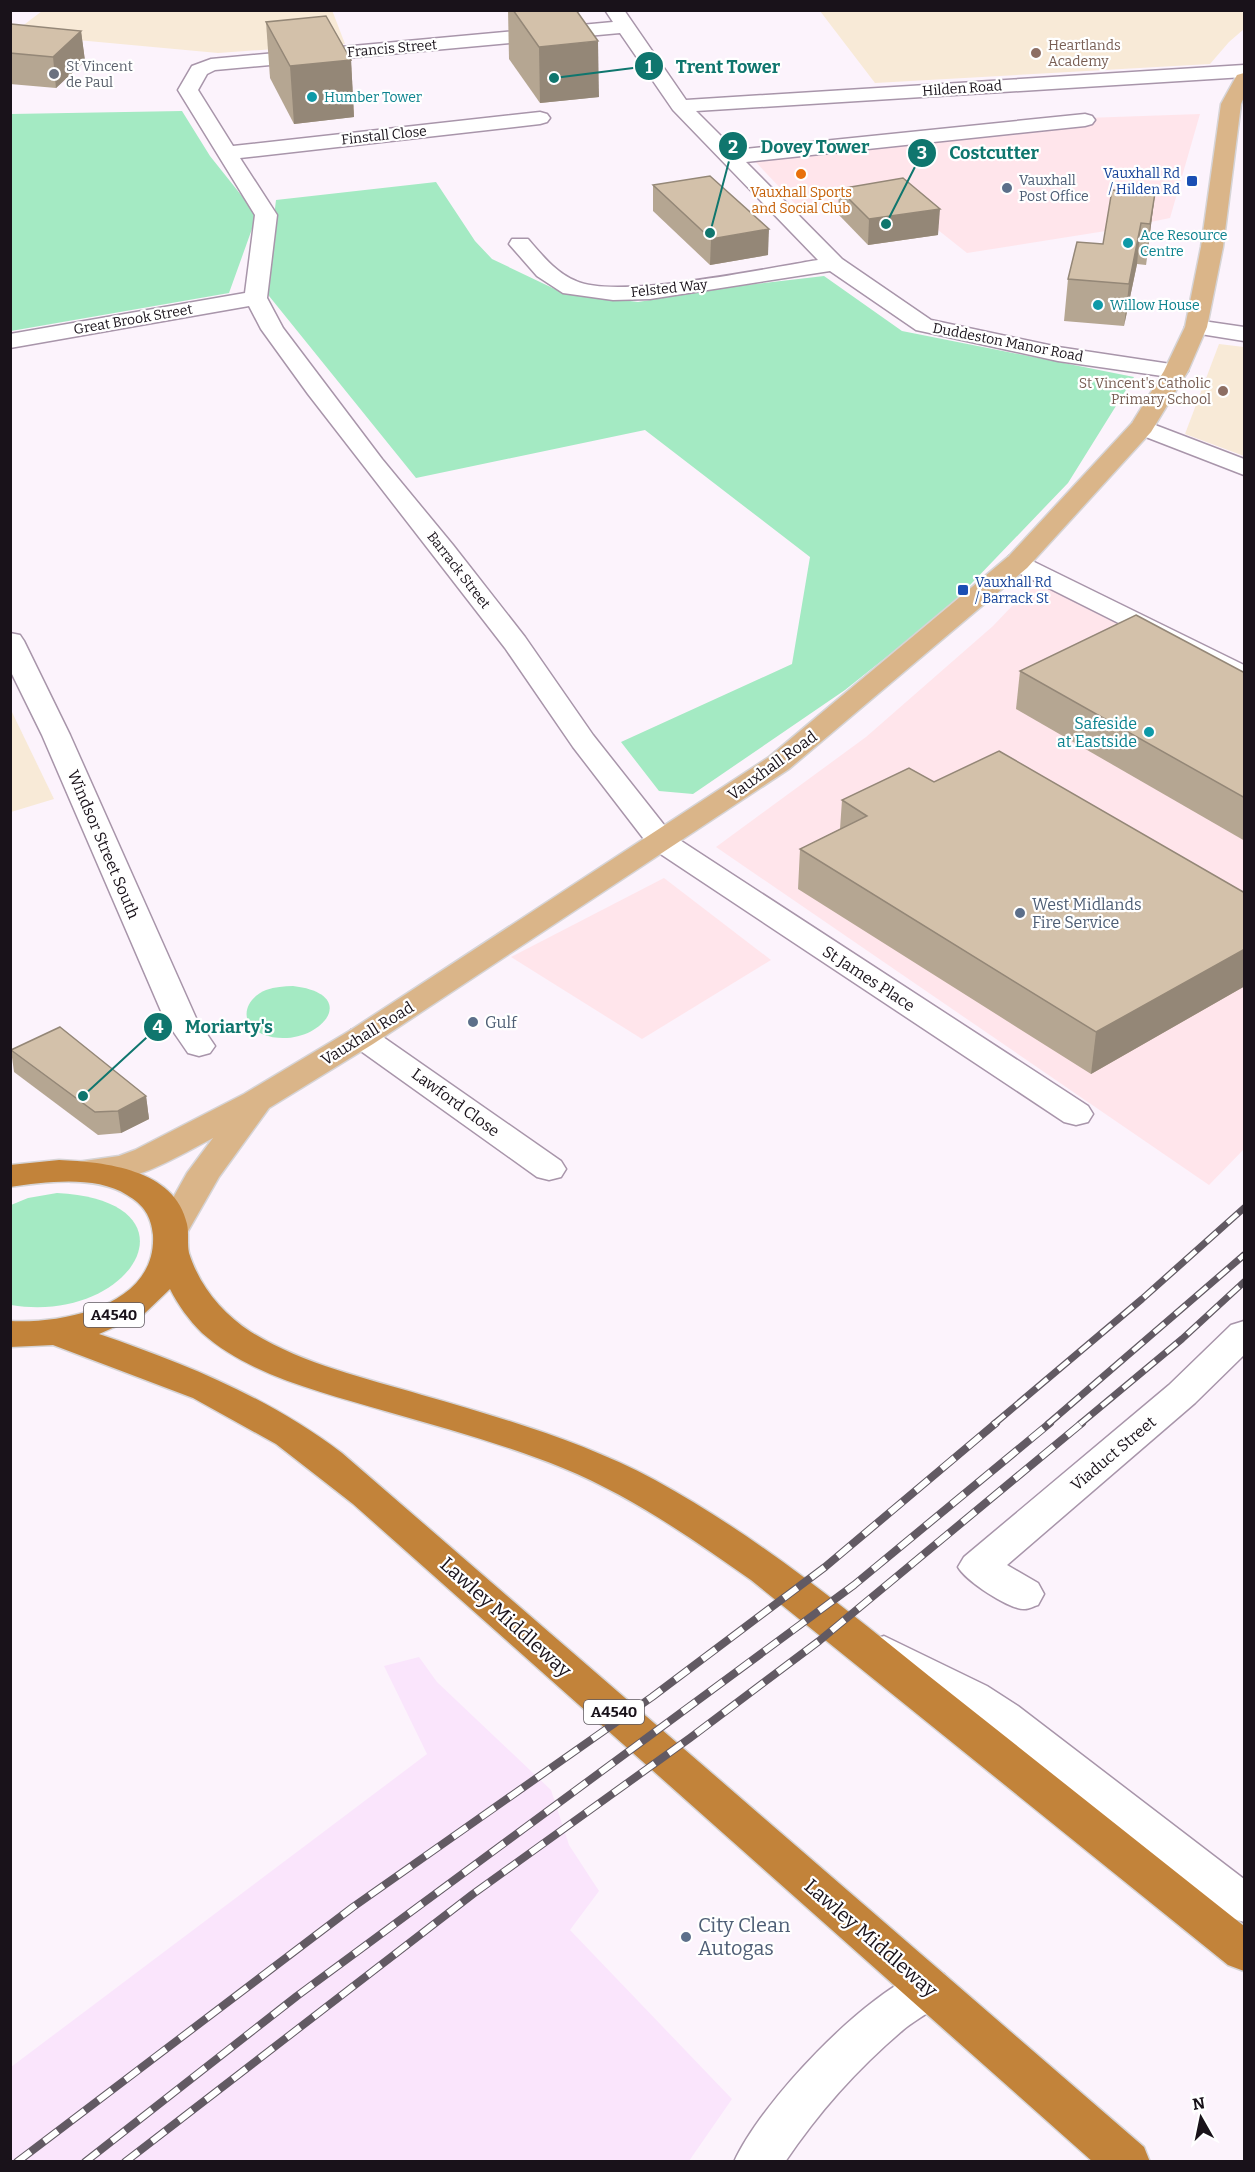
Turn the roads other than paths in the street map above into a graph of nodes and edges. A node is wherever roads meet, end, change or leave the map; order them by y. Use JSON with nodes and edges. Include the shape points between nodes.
{"nodes":[{"id":1,"x":619,"y":19,"type":"edge"},
{"id":2,"x":1245,"y":71,"type":"edge"},
{"id":3,"x":1245,"y":79,"type":"edge"},
{"id":4,"x":680,"y":106,"type":"junction"},
{"id":5,"x":540,"y":118,"type":"dead end"},
{"id":6,"x":1085,"y":120,"type":"dead end"},
{"id":7,"x":227,"y":153,"type":"junction"},
{"id":8,"x":730,"y":157,"type":"junction"},
{"id":9,"x":520,"y":244,"type":"dead end"},
{"id":10,"x":834,"y":264,"type":"junction"},
{"id":11,"x":256,"y":298,"type":"junction"},
{"id":12,"x":1196,"y":327,"type":"junction"},
{"id":13,"x":1245,"y":334,"type":"edge"},
{"id":14,"x":10,"y":341,"type":"edge"},
{"id":15,"x":1176,"y":371,"type":"junction"},
{"id":16,"x":1142,"y":427,"type":"junction"},
{"id":17,"x":1245,"y":468,"type":"edge"},
{"id":18,"x":1018,"y":562,"type":"junction"},
{"id":19,"x":10,"y":641,"type":"edge"},
{"id":20,"x":1245,"y":675,"type":"edge"},
{"id":21,"x":662,"y":841,"type":"junction"},
{"id":22,"x":362,"y":1037,"type":"junction"},
{"id":23,"x":199,"y":1046,"type":"dead end"},
{"id":24,"x":256,"y":1101,"type":"junction"},
{"id":25,"x":1076,"y":1114,"type":"dead end"},
{"id":26,"x":10,"y":1155,"type":"edge"},
{"id":27,"x":549,"y":1168,"type":"dead end"},
{"id":28,"x":52,"y":1169,"type":"junction"},
{"id":29,"x":89,"y":1170,"type":"junction"},
{"id":30,"x":10,"y":1176,"type":"edge"},
{"id":31,"x":171,"y":1241,"type":"junction"},
{"id":32,"x":56,"y":1333,"type":"junction"},
{"id":33,"x":10,"y":1334,"type":"edge"},
{"id":34,"x":1245,"y":1334,"type":"edge"},
{"id":35,"x":1024,"y":1594,"type":"dead end"},
{"id":36,"x":848,"y":1634,"type":"junction"},
{"id":37,"x":1245,"y":1904,"type":"edge"},
{"id":38,"x":1245,"y":1952,"type":"edge"},
{"id":39,"x":928,"y":1988,"type":"junction"},
{"id":40,"x":757,"y":2162,"type":"edge"},
{"id":41,"x":1127,"y":2162,"type":"edge"}],
"edges":[{"from":1,"to":4,"type":"street","name":"Duddeston Manor Road"},
{"from":1,"to":7,"type":"street","name":"Francis Street","via":[[211,64],[199,70],[188,90]]},
{"from":2,"to":4,"type":"street","name":"Hilden Road"},
{"from":3,"to":12,"type":"main road","name":"Vauxhall Road","via":[[1231,104],[1212,247]]},
{"from":4,"to":8,"type":"street","name":"Duddeston Manor Road"},
{"from":5,"to":7,"type":"street","name":"Finstall Close"},
{"from":6,"to":8,"type":"street"},
{"from":7,"to":11,"type":"street","name":"Francis Street","via":[[266,215]]},
{"from":8,"to":10,"type":"street","name":"Duddeston Manor Road"},
{"from":9,"to":10,"type":"street","name":"Felsted Way","via":[[544,271],[571,288],[613,293],[650,292]]},
{"from":10,"to":15,"type":"street","name":"Duddeston Manor Road","via":[[924,325],[1058,354]]},
{"from":11,"to":14,"type":"street","name":"Great Brook Street"},
{"from":11,"to":21,"type":"street","name":"Barrack Street","via":[[272,329],[323,398],[444,549],[604,770]]},
{"from":12,"to":13,"type":"street"},
{"from":12,"to":15,"type":"main road","name":"Vauxhall Road"},
{"from":15,"to":16,"type":"main road","name":"Vauxhall Road"},
{"from":16,"to":17,"type":"street"},
{"from":16,"to":18,"type":"main road","name":"Vauxhall Road"},
{"from":18,"to":20,"type":"street"},
{"from":18,"to":21,"type":"main road","name":"Vauxhall Road","via":[[779,763]]},
{"from":19,"to":23,"type":"street","name":"Windsor Street South","via":[[56,735],[180,1018]]},
{"from":21,"to":22,"type":"main road","name":"Vauxhall Road"},
{"from":21,"to":25,"type":"street","name":"St James Place"},
{"from":22,"to":24,"type":"main road","name":"Vauxhall Road"},
{"from":22,"to":27,"type":"street","name":"Lawford Close"},
{"from":24,"to":29,"type":"main road","name":"Vauxhall Road","via":[[139,1161],[124,1167]]},
{"from":24,"to":31,"type":"main road","name":"Vauxhall Road","via":[[204,1173]]},
{"from":26,"to":28,"type":"highway","via":[[23,1164]]},
{"from":28,"to":29,"type":"highway"},
{"from":28,"to":30,"type":"highway"},
{"from":29,"to":31,"type":"highway","via":[[146,1191],[167,1217]]},
{"from":31,"to":32,"type":"highway","number":"A4540","via":[[162,1273],[145,1294],[120,1312]]},
{"from":31,"to":36,"type":"highway","via":[[197,1304],[251,1347],[289,1368],[532,1442],[598,1468],[719,1537]]},
{"from":32,"to":33,"type":"highway","number":"A4540"},
{"from":32,"to":39,"type":"highway","name":"Lawley Middleway","number":"A4540","via":[[181,1378],[244,1407],[290,1435],[440,1558]]},
{"from":34,"to":35,"type":"street","name":"Viaduct Street","via":[[1182,1394],[978,1567]]},
{"from":36,"to":37,"type":"street","via":[[980,1702]]},
{"from":36,"to":38,"type":"highway"},
{"from":39,"to":40,"type":"street","via":[[887,2016],[799,2102]]},
{"from":39,"to":41,"type":"highway","name":"Lawley Middleway","number":"A4540"}]}
